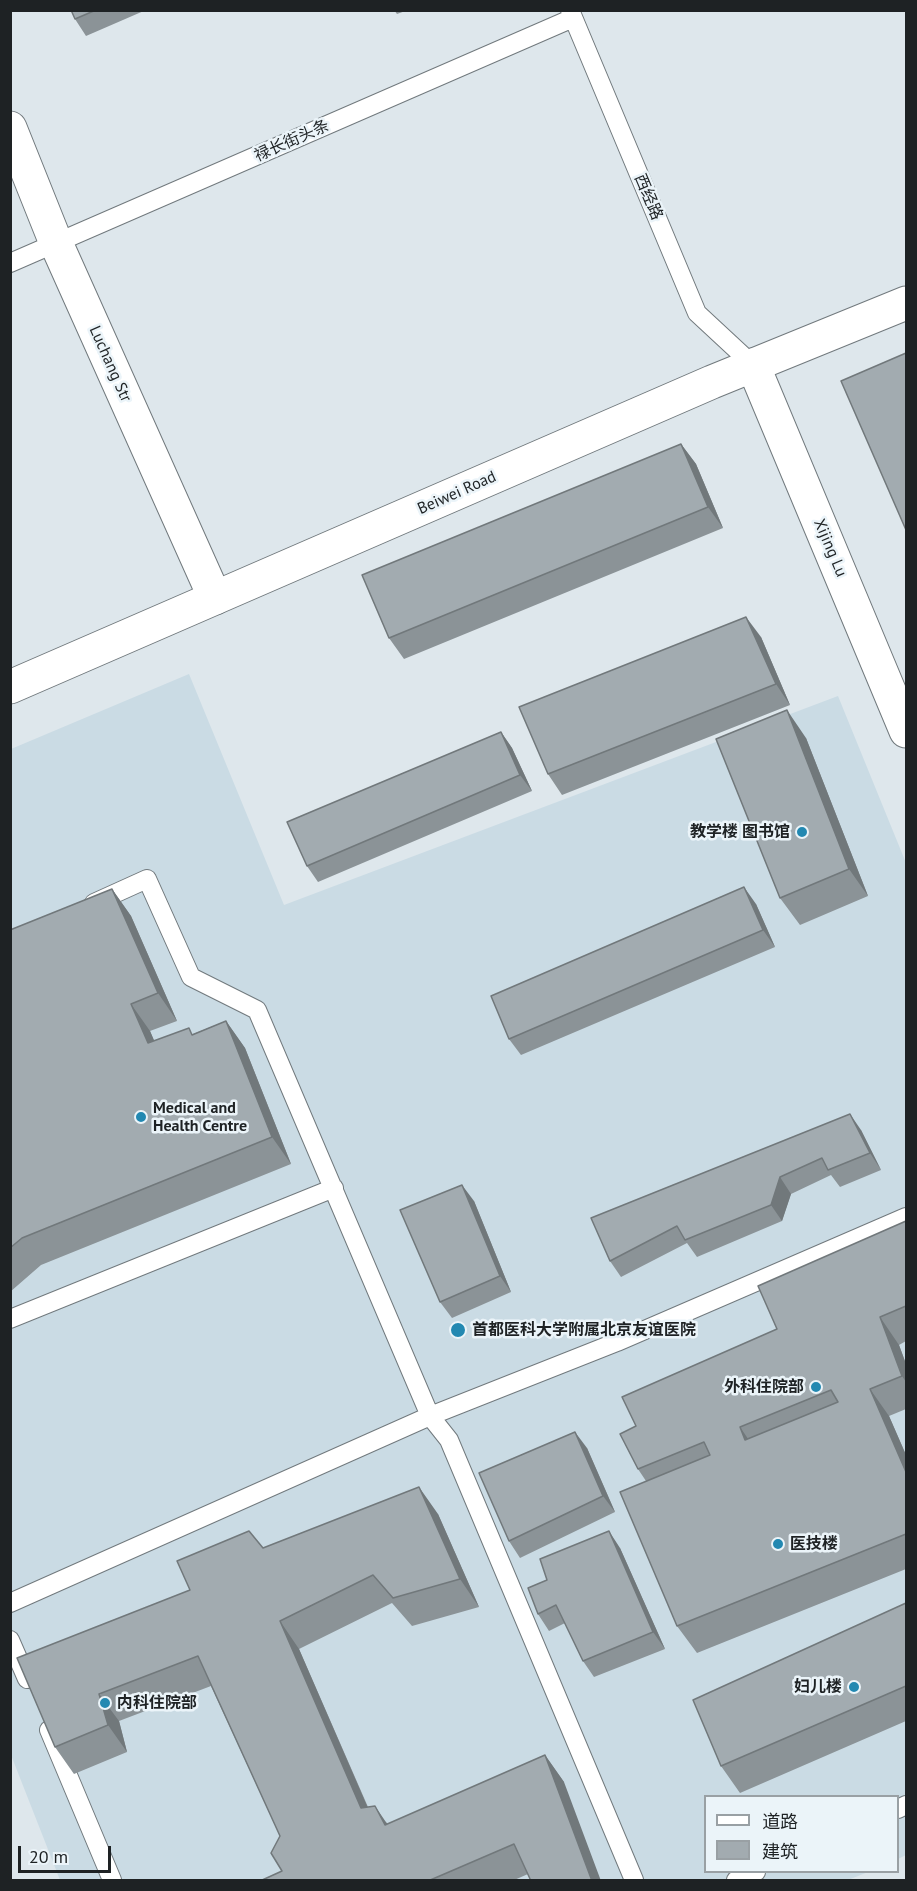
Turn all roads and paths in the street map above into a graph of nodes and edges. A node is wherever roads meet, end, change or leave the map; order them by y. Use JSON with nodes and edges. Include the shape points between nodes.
{"nodes":[{"id":1,"x":572,"y":14,"type":"edge"},
{"id":2,"x":10,"y":128,"type":"edge"},
{"id":3,"x":56,"y":243,"type":"junction"},
{"id":4,"x":10,"y":263,"type":"edge"},
{"id":5,"x":906,"y":303,"type":"edge"},
{"id":6,"x":753,"y":364,"type":"junction"},
{"id":7,"x":215,"y":598,"type":"junction"},
{"id":8,"x":10,"y":687,"type":"edge"},
{"id":9,"x":906,"y":731,"type":"edge"},
{"id":10,"x":74,"y":912,"type":"edge"},
{"id":11,"x":334,"y":1188,"type":"junction"},
{"id":12,"x":906,"y":1217,"type":"edge"},
{"id":13,"x":10,"y":1319,"type":"edge"},
{"id":14,"x":430,"y":1416,"type":"junction"},
{"id":15,"x":10,"y":1603,"type":"edge"},
{"id":16,"x":10,"y":1640,"type":"edge"},
{"id":17,"x":34,"y":1694,"type":"edge"},
{"id":18,"x":43,"y":1716,"type":"edge"},
{"id":19,"x":754,"y":1873,"type":"edge"},
{"id":20,"x":112,"y":1881,"type":"edge"},
{"id":21,"x":634,"y":1881,"type":"edge"},
{"id":22,"x":736,"y":1881,"type":"edge"}],
"edges":[{"from":1,"to":3,"type":"lane","name":"禄长街头条"},
{"from":1,"to":6,"type":"lane","name":"西经路","via":[[697,313]]},
{"from":2,"to":3,"type":"street","name":"Luchang Str"},
{"from":3,"to":4,"type":"lane","name":"禄长街头条"},
{"from":3,"to":7,"type":"street","name":"Luchang Str"},
{"from":5,"to":6,"type":"street","name":"Beiwei Road"},
{"from":6,"to":7,"type":"street","name":"Beiwei Road"},
{"from":6,"to":9,"type":"street","name":"Xijing Lu"},
{"from":7,"to":8,"type":"street","name":"Beiwei Road"},
{"from":10,"to":11,"type":"lane","via":[[147,879],[191,977],[257,1010]]},
{"from":11,"to":13,"type":"lane"},
{"from":11,"to":14,"type":"lane"},
{"from":12,"to":14,"type":"lane","via":[[617,1342]]},
{"from":14,"to":15,"type":"lane"},
{"from":14,"to":21,"type":"lane","via":[[449,1440]]},
{"from":16,"to":17,"type":"lane"},
{"from":18,"to":20,"type":"lane"},
{"from":19,"to":22,"type":"lane"}]}
